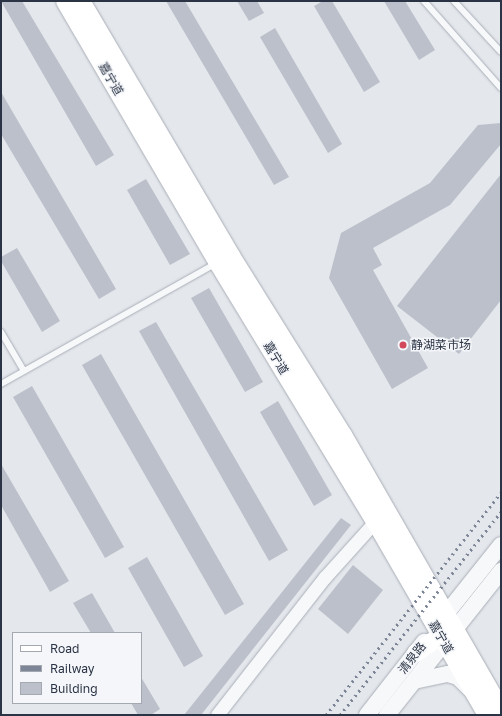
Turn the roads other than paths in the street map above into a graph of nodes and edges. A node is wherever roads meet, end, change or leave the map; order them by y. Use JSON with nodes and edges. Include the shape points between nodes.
{"nodes":[{"id":1,"x":65,"y":1,"type":"edge"},
{"id":2,"x":81,"y":1,"type":"edge"},
{"id":3,"x":424,"y":1,"type":"edge"},
{"id":4,"x":454,"y":1,"type":"edge"},
{"id":5,"x":501,"y":52,"type":"edge"},
{"id":6,"x":501,"y":87,"type":"edge"},
{"id":7,"x":225,"y":259,"type":"junction"},
{"id":8,"x":1,"y":332,"type":"edge"},
{"id":9,"x":24,"y":371,"type":"junction"},
{"id":10,"x":1,"y":384,"type":"edge"},
{"id":11,"x":380,"y":516,"type":"junction"},
{"id":12,"x":501,"y":544,"type":"edge"},
{"id":13,"x":501,"y":571,"type":"edge"},
{"id":14,"x":445,"y":632,"type":"junction"},
{"id":15,"x":416,"y":653,"type":"joint"},
{"id":16,"x":414,"y":681,"type":"junction"},
{"id":17,"x":473,"y":692,"type":"junction"},
{"id":18,"x":501,"y":710,"type":"edge"},
{"id":19,"x":218,"y":715,"type":"edge"},
{"id":20,"x":367,"y":715,"type":"edge"},
{"id":21,"x":387,"y":715,"type":"edge"},
{"id":22,"x":487,"y":715,"type":"edge"}],
"edges":[{"from":1,"to":7,"type":"main road","name":"嘉宁道"},
{"from":2,"to":7,"type":"main road","name":"嘉宁道"},
{"from":3,"to":6,"type":"lane"},
{"from":4,"to":5,"type":"lane"},
{"from":7,"to":9,"type":"lane"},
{"from":7,"to":11,"type":"main road","name":"嘉宁道","via":[[343,435]]},
{"from":8,"to":9,"type":"lane"},
{"from":9,"to":10,"type":"lane"},
{"from":11,"to":14,"type":"main road","name":"嘉宁道"},
{"from":11,"to":19,"type":"street","via":[[325,577]]},
{"from":12,"to":14,"type":"street","name":"清泉路"},
{"from":13,"to":14,"type":"street","name":"清泉路"},
{"from":14,"to":15,"type":"main road"},
{"from":14,"to":16,"type":"street","name":"清泉路"},
{"from":14,"to":17,"type":"main road","name":"嘉宁道"},
{"from":14,"to":18,"type":"main road","name":"嘉宁道","via":[[468,653]]},
{"from":15,"to":20,"type":"street","name":"清泉路"},
{"from":16,"to":17,"type":"street","via":[[448,674],[458,677]]},
{"from":16,"to":21,"type":"street","name":"清泉路"},
{"from":17,"to":22,"type":"main road","name":"嘉宁道"}]}
